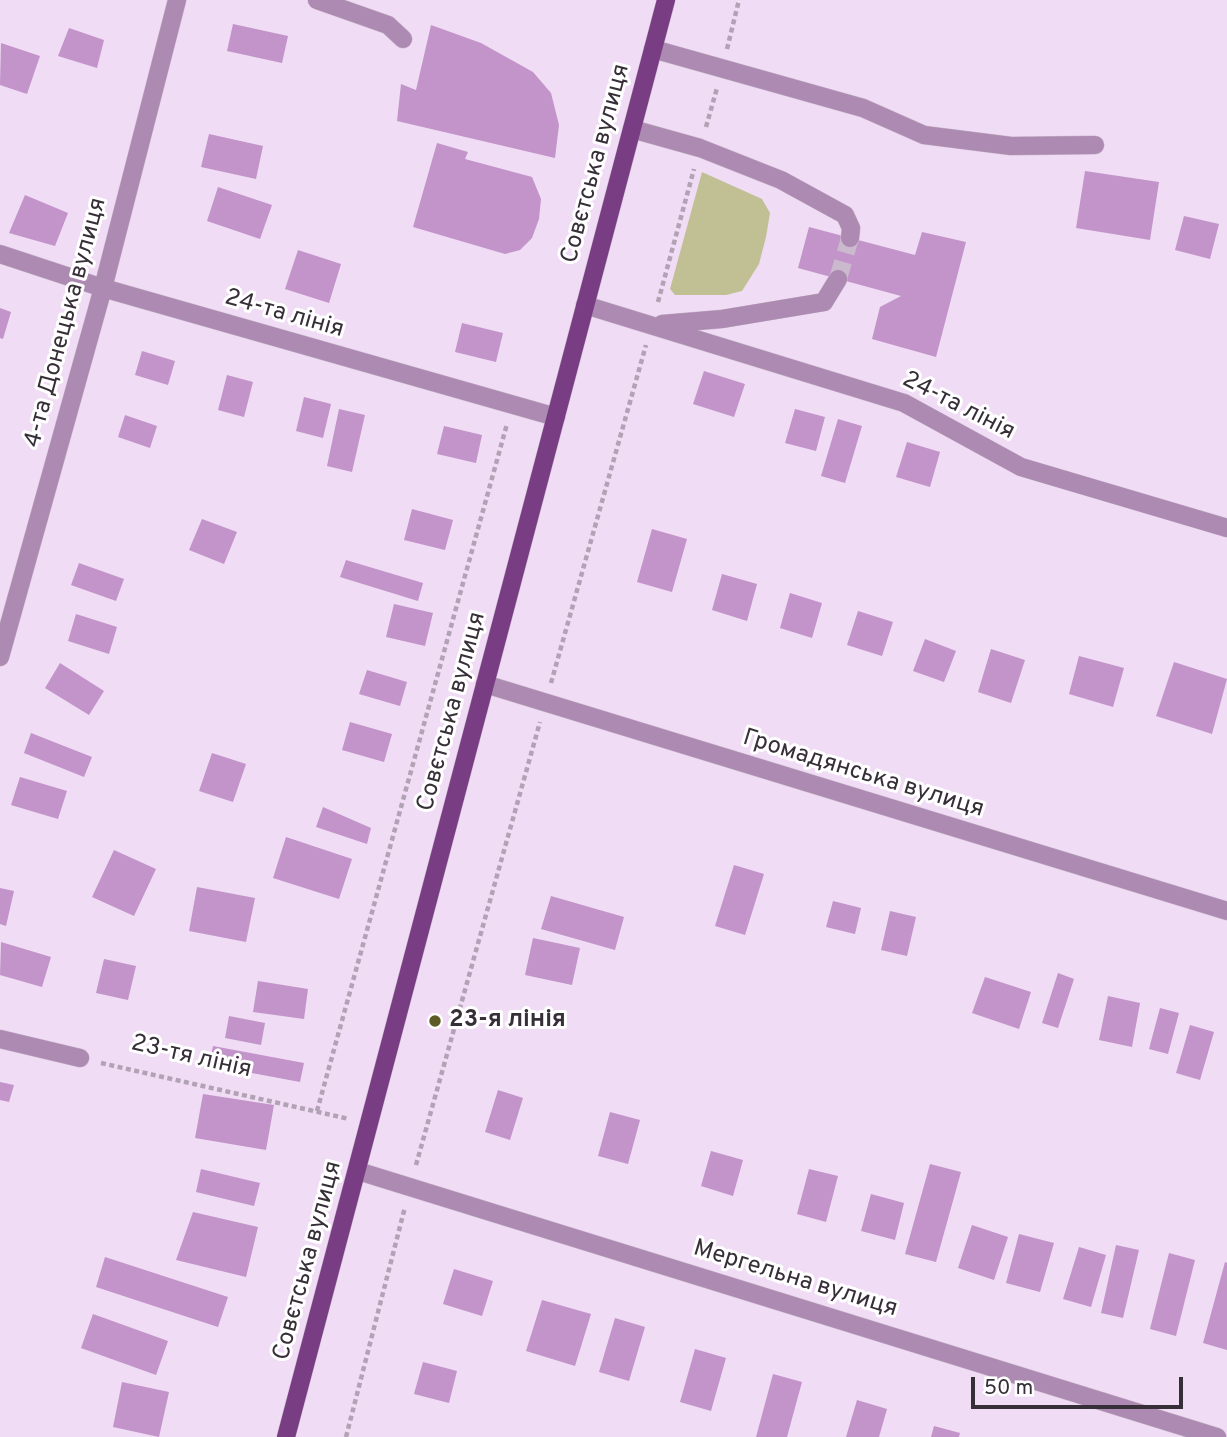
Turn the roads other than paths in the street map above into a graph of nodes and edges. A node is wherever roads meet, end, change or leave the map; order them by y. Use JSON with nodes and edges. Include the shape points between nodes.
{"nodes":[{"id":1,"x":177,"y":0,"type":"edge"},
{"id":2,"x":317,"y":0,"type":"edge"},
{"id":3,"x":666,"y":0,"type":"edge"},
{"id":4,"x":403,"y":38,"type":"dead end"},
{"id":5,"x":653,"y":49,"type":"junction"},
{"id":6,"x":632,"y":129,"type":"junction"},
{"id":7,"x":1095,"y":145,"type":"dead end"},
{"id":8,"x":850,"y":238,"type":"tunnel mouth"},
{"id":9,"x":0,"y":254,"type":"edge"},
{"id":10,"x":838,"y":279,"type":"tunnel mouth"},
{"id":11,"x":103,"y":288,"type":"junction"},
{"id":12,"x":586,"y":306,"type":"junction"},
{"id":13,"x":652,"y":325,"type":"junction"},
{"id":14,"x":556,"y":417,"type":"junction"},
{"id":15,"x":1227,"y":528,"type":"edge"},
{"id":16,"x":0,"y":657,"type":"edge"},
{"id":17,"x":485,"y":684,"type":"junction"},
{"id":18,"x":1227,"y":911,"type":"edge"},
{"id":19,"x":0,"y":1039,"type":"edge"},
{"id":20,"x":80,"y":1058,"type":"road end"},
{"id":21,"x":358,"y":1171,"type":"junction"},
{"id":22,"x":286,"y":1437,"type":"edge"},
{"id":23,"x":1217,"y":1437,"type":"edge"}],
"edges":[{"from":1,"to":11,"type":"street","name":"4-та Донецька вулиця"},
{"from":2,"to":4,"type":"street","via":[[388,25]]},
{"from":3,"to":5,"type":"main road","name":"Совєтська вулиця"},
{"from":5,"to":6,"type":"main road","name":"Совєтська вулиця"},
{"from":5,"to":7,"type":"street","via":[[863,108],[924,135],[1011,146]]},
{"from":6,"to":8,"type":"street","via":[[700,148],[781,180],[845,215],[852,228]]},
{"from":6,"to":12,"type":"main road","name":"Совєтська вулиця"},
{"from":9,"to":11,"type":"street","name":"24-та лінія"},
{"from":10,"to":13,"type":"street","via":[[830,296],[816,304]]},
{"from":11,"to":14,"type":"street","name":"24-та лінія"},
{"from":11,"to":16,"type":"street","name":"4-та Донецька вулиця"},
{"from":12,"to":13,"type":"street","name":"24-та лінія"},
{"from":12,"to":14,"type":"main road","name":"Совєтська вулиця"},
{"from":13,"to":15,"type":"street","name":"24-та лінія","via":[[904,403],[1021,467]]},
{"from":14,"to":17,"type":"main road","name":"Совєтська вулиця"},
{"from":17,"to":18,"type":"street","name":"Громадянська вулиця"},
{"from":17,"to":21,"type":"main road","name":"Совєтська вулиця"},
{"from":19,"to":20,"type":"street"},
{"from":21,"to":22,"type":"main road","name":"Совєтська вулиця"},
{"from":21,"to":23,"type":"street","name":"Мергельна вулиця"}]}
